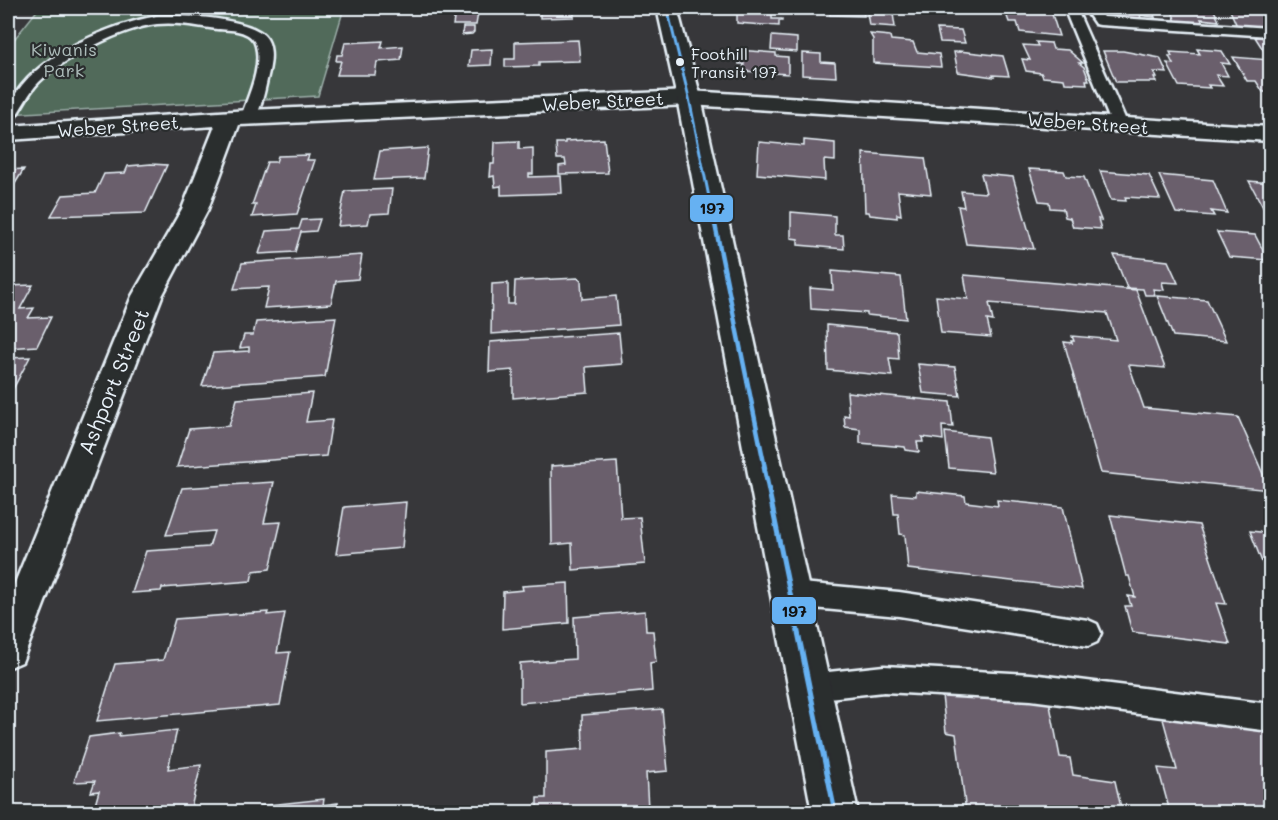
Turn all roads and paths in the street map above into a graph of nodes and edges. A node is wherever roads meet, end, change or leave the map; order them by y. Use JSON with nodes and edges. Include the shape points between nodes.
{"nodes":[{"id":1,"x":667,"y":8,"type":"edge"},
{"id":2,"x":1070,"y":8,"type":"edge"},
{"id":3,"x":1090,"y":8,"type":"edge"},
{"id":4,"x":1270,"y":32,"type":"edge"},
{"id":5,"x":689,"y":98,"type":"junction"},
{"id":6,"x":8,"y":117,"type":"edge"},
{"id":7,"x":239,"y":118,"type":"junction"},
{"id":8,"x":1120,"y":125,"type":"junction"},
{"id":9,"x":8,"y":133,"type":"edge"},
{"id":10,"x":1270,"y":134,"type":"edge"},
{"id":11,"x":791,"y":594,"type":"junction"},
{"id":12,"x":1088,"y":633,"type":"dead end"},
{"id":13,"x":8,"y":648,"type":"edge"},
{"id":14,"x":810,"y":687,"type":"junction"},
{"id":15,"x":1270,"y":718,"type":"edge"},
{"id":16,"x":835,"y":813,"type":"edge"}],
"edges":[{"from":1,"to":5,"type":"street"},
{"from":2,"to":8,"type":"lane"},
{"from":3,"to":4,"type":"lane","via":[[1100,21]]},
{"from":5,"to":7,"type":"street","name":"Weber Street"},
{"from":5,"to":8,"type":"street","name":"Weber Street"},
{"from":5,"to":11,"type":"street"},
{"from":6,"to":7,"type":"lane","via":[[34,79],[59,62],[101,38],[157,20],[237,27],[255,34],[263,45],[262,66]]},
{"from":7,"to":9,"type":"street","name":"Weber Street"},
{"from":7,"to":13,"type":"street","name":"Ashport Street","via":[[147,297]]},
{"from":8,"to":10,"type":"street","name":"Weber Street"},
{"from":11,"to":12,"type":"lane","via":[[899,604]]},
{"from":11,"to":14,"type":"street"},
{"from":14,"to":15,"type":"lane","via":[[884,680],[1031,687]]},
{"from":14,"to":16,"type":"street"}]}
